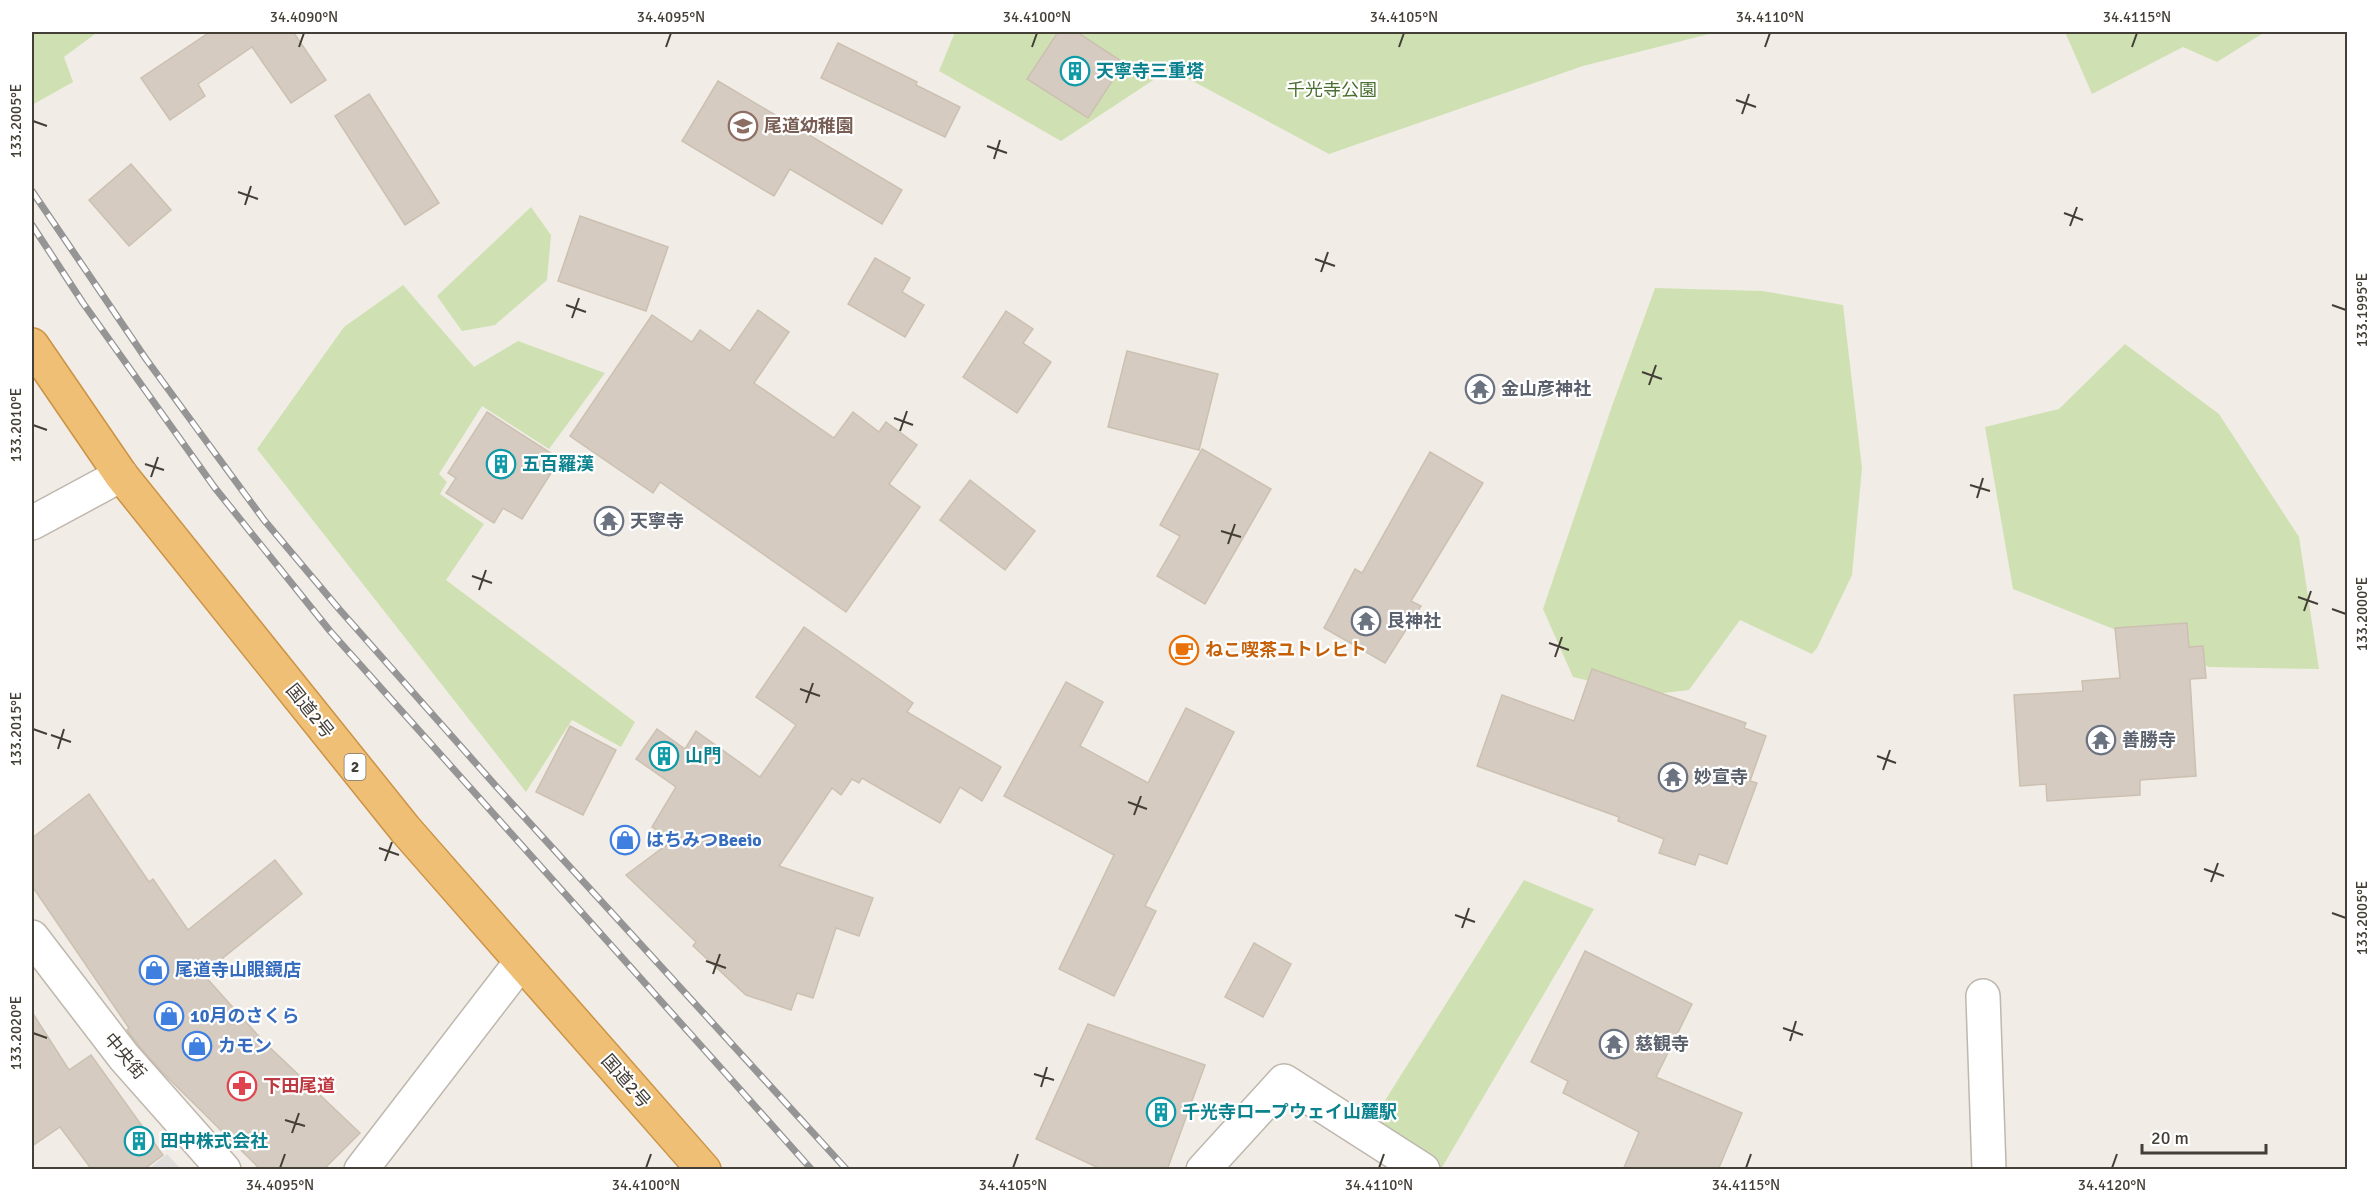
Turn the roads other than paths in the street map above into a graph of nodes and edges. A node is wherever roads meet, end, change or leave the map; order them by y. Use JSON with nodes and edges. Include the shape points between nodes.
{"nodes":[{"id":1,"x":32,"y":345,"type":"edge"},
{"id":2,"x":121,"y":476,"type":"junction"},
{"id":3,"x":32,"y":523,"type":"edge"},
{"id":4,"x":32,"y":937,"type":"edge"},
{"id":5,"x":521,"y":962,"type":"junction"},
{"id":6,"x":1983,"y":996,"type":"dead end"},
{"id":7,"x":224,"y":1170,"type":"edge"},
{"id":8,"x":360,"y":1170,"type":"edge"},
{"id":9,"x":704,"y":1170,"type":"edge"},
{"id":10,"x":1203,"y":1170,"type":"edge"},
{"id":11,"x":1423,"y":1170,"type":"edge"},
{"id":12,"x":1989,"y":1170,"type":"edge"}],
"edges":[{"from":1,"to":2,"type":"highway","name":"国道2号","number":"2"},
{"from":2,"to":3,"type":"street"},
{"from":2,"to":5,"type":"highway","name":"国道2号","number":"2","via":[[405,829]]},
{"from":4,"to":7,"type":"street","name":"中央街","via":[[124,1057]]},
{"from":5,"to":8,"type":"street"},
{"from":5,"to":9,"type":"highway","name":"国道2号","number":"2"},
{"from":6,"to":12,"type":"street"},
{"from":10,"to":11,"type":"street","via":[[1284,1081]]}]}
